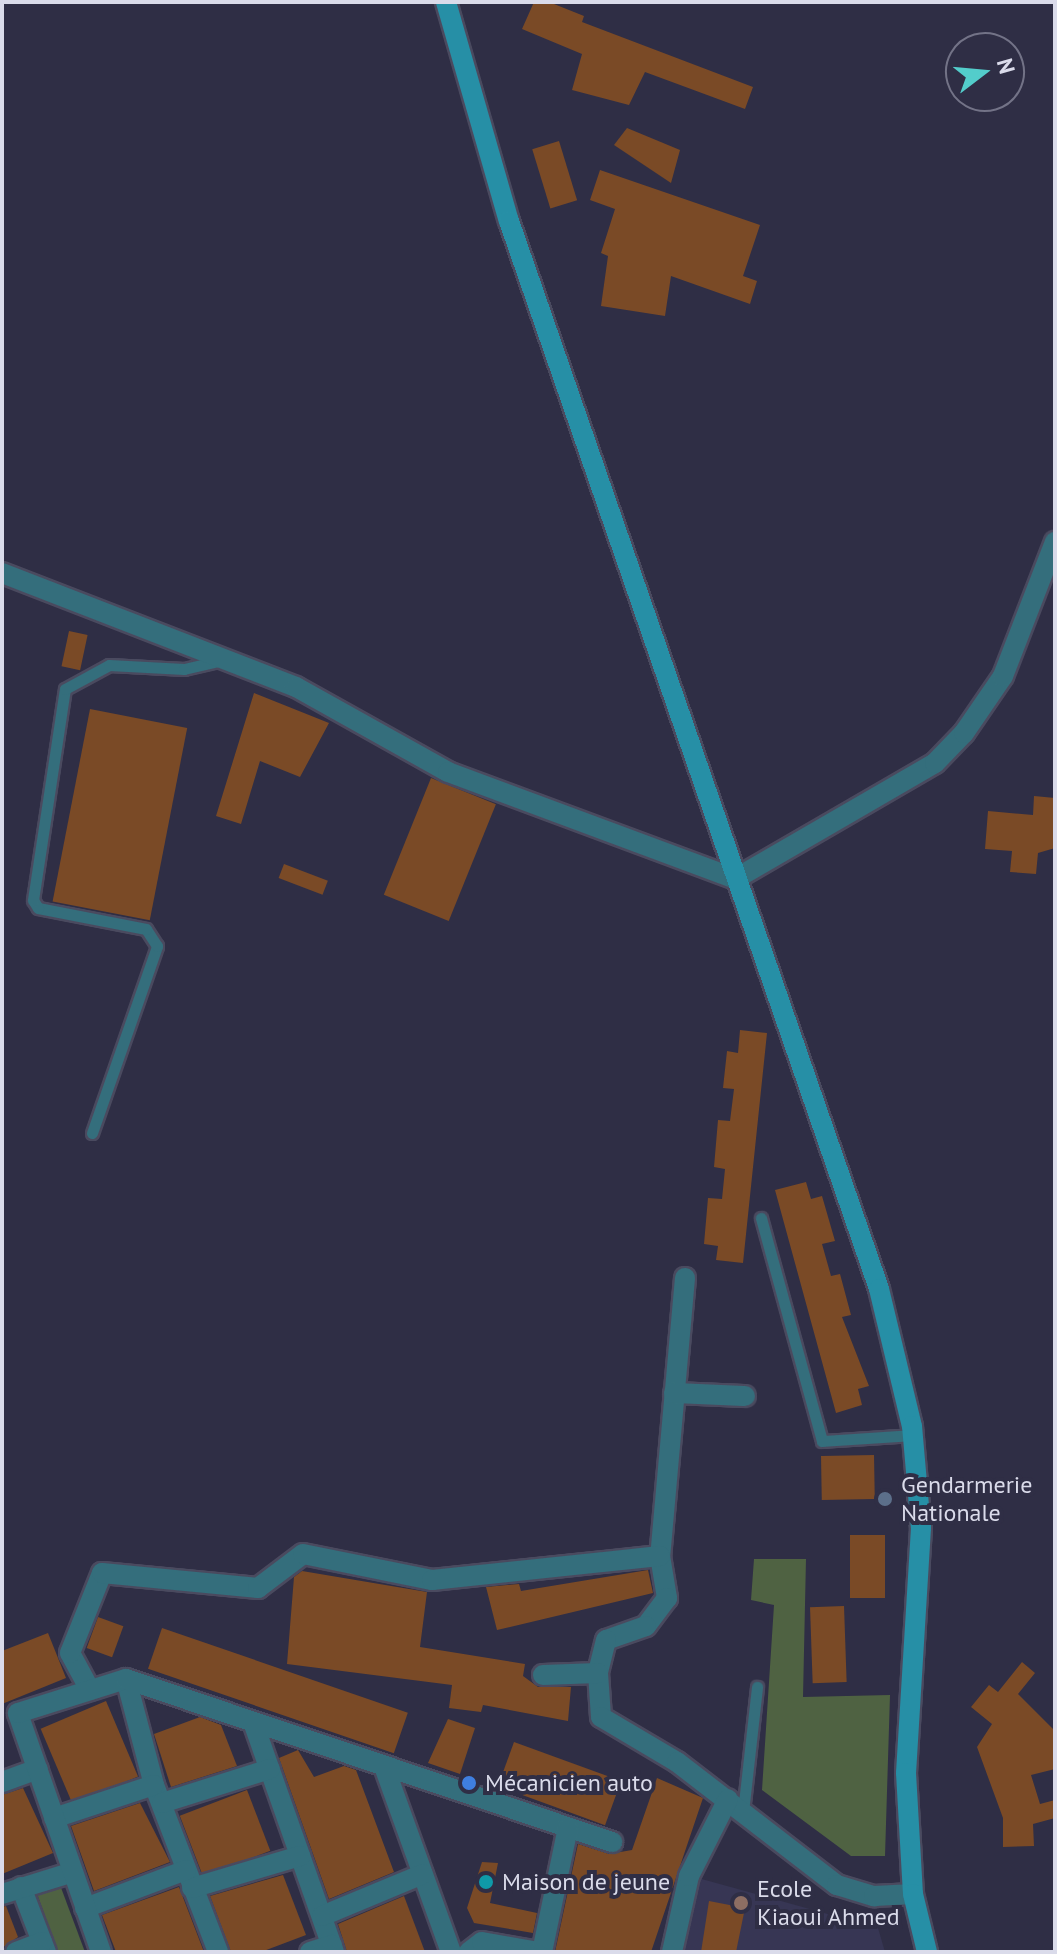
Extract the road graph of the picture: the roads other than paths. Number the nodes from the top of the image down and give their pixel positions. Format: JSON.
{"nodes":[{"id":1,"x":446,"y":2,"type":"edge"},
{"id":2,"x":1055,"y":542,"type":"edge"},
{"id":3,"x":2,"y":573,"type":"edge"},
{"id":4,"x":223,"y":660,"type":"junction"},
{"id":5,"x":735,"y":879,"type":"junction"},
{"id":6,"x":92,"y":1133,"type":"dead end"},
{"id":7,"x":761,"y":1218,"type":"dead end"},
{"id":8,"x":685,"y":1278,"type":"dead end"},
{"id":9,"x":674,"y":1393,"type":"junction"},
{"id":10,"x":745,"y":1396,"type":"dead end"},
{"id":11,"x":912,"y":1435,"type":"junction"},
{"id":12,"x":660,"y":1556,"type":"junction"},
{"id":13,"x":598,"y":1673,"type":"junction"},
{"id":14,"x":543,"y":1675,"type":"dead end"},
{"id":15,"x":126,"y":1679,"type":"junction"},
{"id":16,"x":757,"y":1687,"type":"dead end"},
{"id":17,"x":90,"y":1690,"type":"junction"},
{"id":18,"x":253,"y":1722,"type":"junction"},
{"id":19,"x":38,"y":1769,"type":"junction"},
{"id":20,"x":270,"y":1769,"type":"junction"},
{"id":21,"x":385,"y":1769,"type":"junction"},
{"id":22,"x":2,"y":1782,"type":"edge"},
{"id":23,"x":158,"y":1794,"type":"junction"},
{"id":24,"x":735,"y":1806,"type":"junction"},
{"id":25,"x":54,"y":1818,"type":"junction"},
{"id":26,"x":568,"y":1828,"type":"junction"},
{"id":27,"x":612,"y":1842,"type":"dead end"},
{"id":28,"x":300,"y":1856,"type":"junction"},
{"id":29,"x":73,"y":1872,"type":"junction"},
{"id":30,"x":423,"y":1874,"type":"junction"},
{"id":31,"x":189,"y":1879,"type":"junction"},
{"id":32,"x":12,"y":1890,"type":"edge"},
{"id":33,"x":913,"y":1894,"type":"junction"},
{"id":34,"x":85,"y":1908,"type":"junction"},
{"id":35,"x":322,"y":1916,"type":"junction"},
{"id":36,"x":44,"y":1947,"type":"edge"},
{"id":37,"x":333,"y":1948,"type":"edge"},
{"id":38,"x":16,"y":1952,"type":"edge"},
{"id":39,"x":101,"y":1952,"type":"edge"},
{"id":40,"x":218,"y":1952,"type":"edge"},
{"id":41,"x":310,"y":1952,"type":"edge"},
{"id":42,"x":451,"y":1952,"type":"edge"},
{"id":43,"x":469,"y":1952,"type":"edge"},
{"id":44,"x":540,"y":1952,"type":"edge"},
{"id":45,"x":672,"y":1952,"type":"edge"},
{"id":46,"x":927,"y":1952,"type":"edge"}],
"edges":[{"from":1,"to":5,"type":"main road"},
{"from":2,"to":5,"type":"street"},
{"from":3,"to":4,"type":"street"},
{"from":4,"to":5,"type":"street"},
{"from":4,"to":6,"type":"lane"},
{"from":5,"to":11,"type":"main road"},
{"from":7,"to":11,"type":"lane"},
{"from":8,"to":9,"type":"street"},
{"from":9,"to":10,"type":"street"},
{"from":9,"to":12,"type":"street"},
{"from":11,"to":33,"type":"main road"},
{"from":12,"to":13,"type":"street"},
{"from":12,"to":17,"type":"street"},
{"from":13,"to":14,"type":"street"},
{"from":13,"to":24,"type":"street"},
{"from":15,"to":17,"type":"street"},
{"from":15,"to":18,"type":"street"},
{"from":15,"to":23,"type":"street"},
{"from":16,"to":24,"type":"lane"},
{"from":17,"to":19,"type":"street"},
{"from":18,"to":20,"type":"street"},
{"from":18,"to":21,"type":"street"},
{"from":19,"to":22,"type":"street"},
{"from":19,"to":25,"type":"street"},
{"from":20,"to":23,"type":"street"},
{"from":20,"to":28,"type":"street"},
{"from":21,"to":26,"type":"street"},
{"from":21,"to":30,"type":"street"},
{"from":23,"to":25,"type":"street"},
{"from":23,"to":31,"type":"street"},
{"from":24,"to":33,"type":"street"},
{"from":24,"to":45,"type":"street"},
{"from":25,"to":29,"type":"street"},
{"from":26,"to":27,"type":"street"},
{"from":26,"to":44,"type":"street"},
{"from":28,"to":31,"type":"street"},
{"from":28,"to":35,"type":"street"},
{"from":29,"to":32,"type":"street"},
{"from":29,"to":34,"type":"street"},
{"from":30,"to":35,"type":"street"},
{"from":30,"to":42,"type":"street"},
{"from":31,"to":34,"type":"street"},
{"from":31,"to":40,"type":"street"},
{"from":32,"to":36,"type":"street"},
{"from":33,"to":46,"type":"main road"},
{"from":34,"to":39,"type":"street"},
{"from":35,"to":37,"type":"street"},
{"from":36,"to":38,"type":"street"},
{"from":37,"to":41,"type":"street"},
{"from":43,"to":44,"type":"street"}]}
